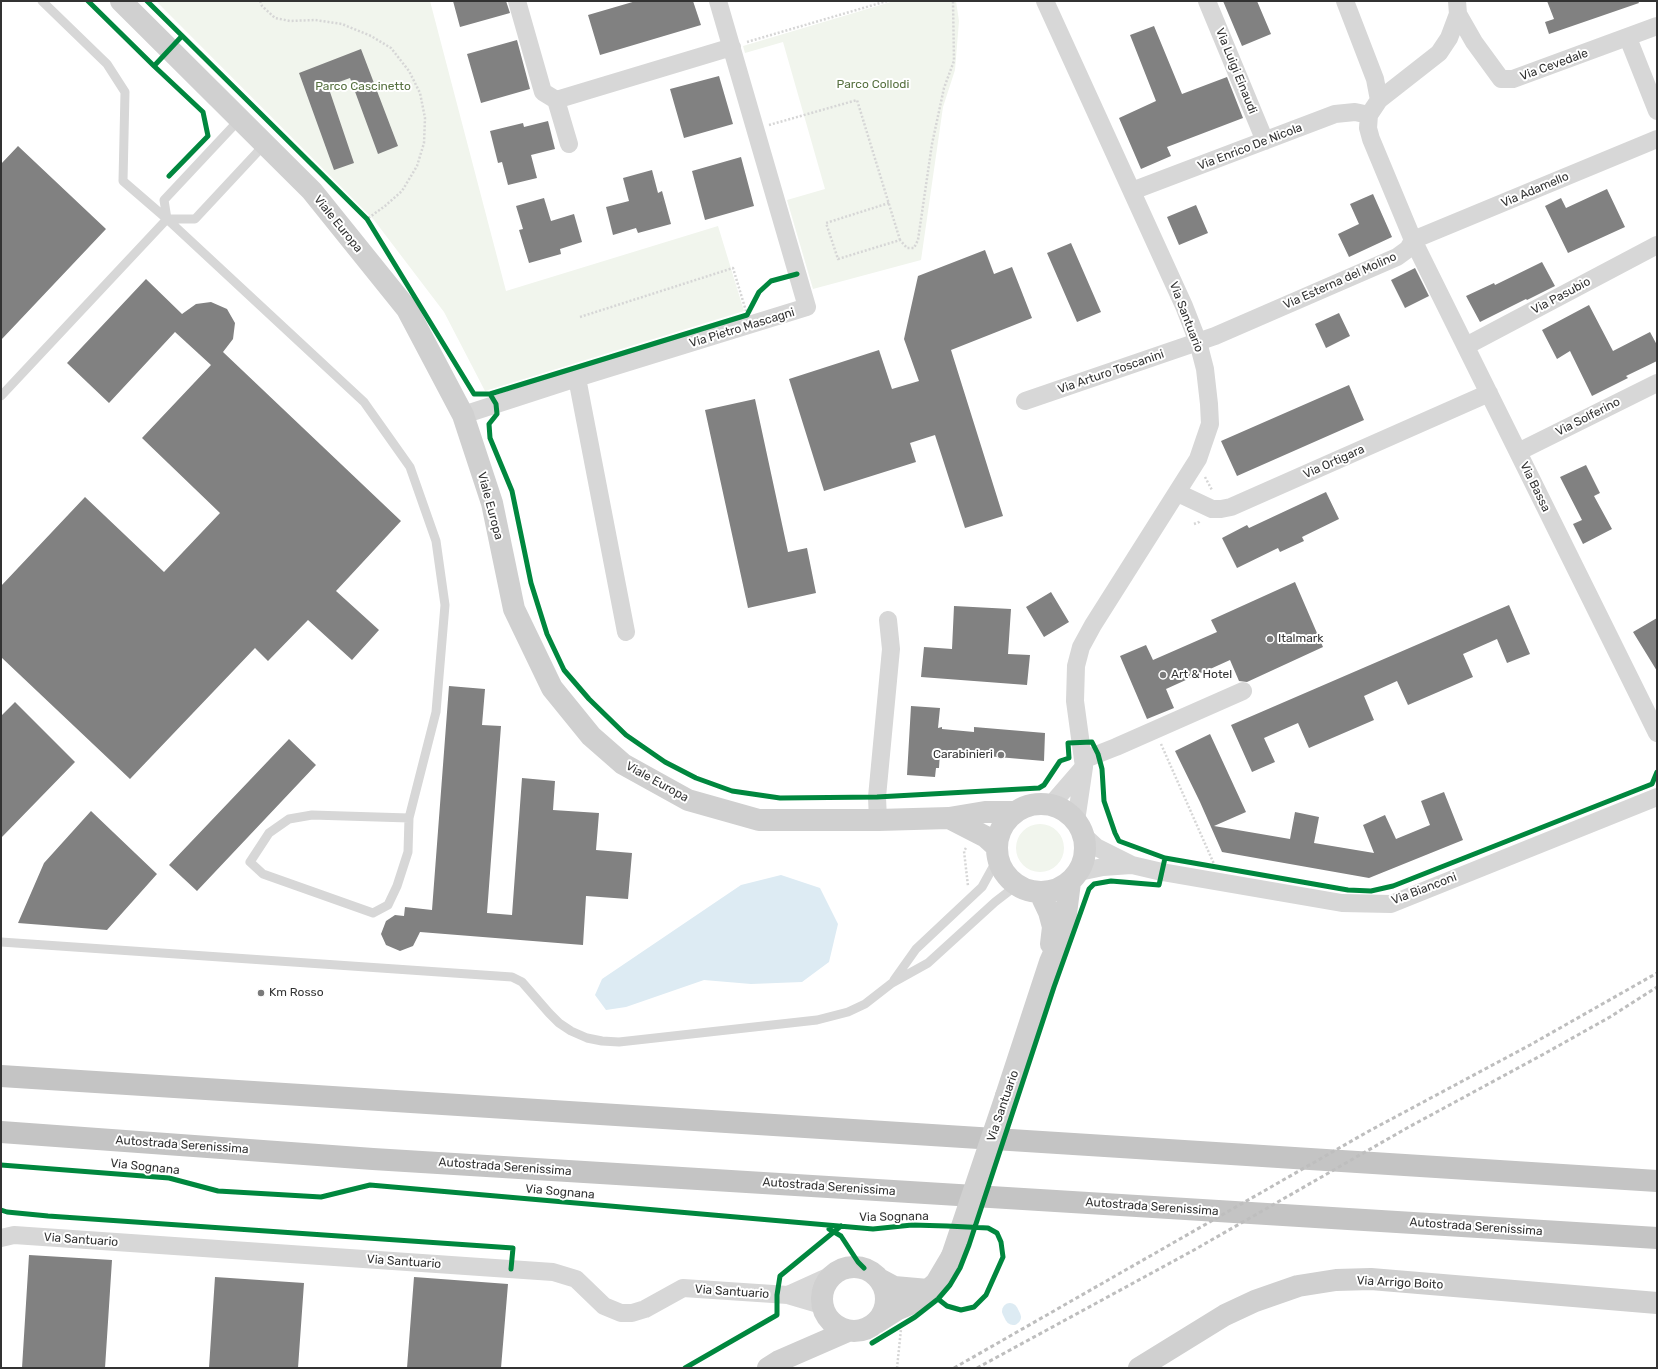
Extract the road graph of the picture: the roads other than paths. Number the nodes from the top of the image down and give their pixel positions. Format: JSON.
{"nodes":[{"id":1,"x":42,"y":1,"type":"edge"},
{"id":2,"x":121,"y":1,"type":"edge"},
{"id":3,"x":517,"y":1,"type":"edge"},
{"id":4,"x":718,"y":1,"type":"edge"},
{"id":5,"x":1045,"y":1,"type":"edge"},
{"id":6,"x":1207,"y":1,"type":"edge"},
{"id":7,"x":1345,"y":1,"type":"edge"},
{"id":8,"x":1458,"y":8,"type":"edge"},
{"id":9,"x":1657,"y":26,"type":"edge"},
{"id":10,"x":1628,"y":38,"type":"junction"},
{"id":11,"x":732,"y":46,"type":"junction"},
{"id":12,"x":556,"y":100,"type":"junction"},
{"id":13,"x":1378,"y":100,"type":"junction"},
{"id":14,"x":1657,"y":111,"type":"edge"},
{"id":15,"x":1370,"y":115,"type":"junction"},
{"id":16,"x":239,"y":120,"type":"junction"},
{"id":17,"x":1657,"y":139,"type":"edge"},
{"id":18,"x":1265,"y":141,"type":"junction"},
{"id":19,"x":569,"y":144,"type":"dead end"},
{"id":20,"x":264,"y":145,"type":"junction"},
{"id":21,"x":1132,"y":191,"type":"junction"},
{"id":22,"x":167,"y":219,"type":"junction"},
{"id":23,"x":1414,"y":240,"type":"junction"},
{"id":24,"x":1657,"y":245,"type":"edge"},
{"id":25,"x":1198,"y":342,"type":"junction"},
{"id":26,"x":1466,"y":346,"type":"junction"},
{"id":27,"x":577,"y":378,"type":"junction"},
{"id":28,"x":1657,"y":383,"type":"edge"},
{"id":29,"x":1489,"y":393,"type":"junction"},
{"id":30,"x":1,"y":396,"type":"edge"},
{"id":31,"x":1025,"y":401,"type":"dead end"},
{"id":32,"x":463,"y":415,"type":"junction"},
{"id":33,"x":1522,"y":459,"type":"junction"},
{"id":34,"x":1178,"y":493,"type":"junction"},
{"id":35,"x":888,"y":620,"type":"dead end"},
{"id":36,"x":626,"y":632,"type":"dead end"},
{"id":37,"x":1244,"y":691,"type":"dead end"},
{"id":38,"x":1653,"y":714,"type":"edge"},
{"id":39,"x":1657,"y":733,"type":"edge"},
{"id":40,"x":1083,"y":763,"type":"junction"},
{"id":41,"x":1657,"y":797,"type":"edge"},
{"id":42,"x":1051,"y":805,"type":"junction"},
{"id":43,"x":1016,"y":812,"type":"junction"},
{"id":44,"x":409,"y":818,"type":"junction"},
{"id":45,"x":949,"y":818,"type":"junction"},
{"id":46,"x":878,"y":820,"type":"junction"},
{"id":47,"x":1080,"y":829,"type":"junction"},
{"id":48,"x":998,"y":852,"type":"junction"},
{"id":49,"x":1132,"y":865,"type":"junction"},
{"id":50,"x":1074,"y":877,"type":"junction"},
{"id":51,"x":1017,"y":885,"type":"junction"},
{"id":52,"x":1040,"y":893,"type":"junction"},
{"id":53,"x":1,"y":942,"type":"edge"},
{"id":54,"x":1050,"y":962,"type":"junction"},
{"id":55,"x":892,"y":983,"type":"junction"},
{"id":56,"x":1,"y":1076,"type":"edge"},
{"id":57,"x":1,"y":1132,"type":"edge"},
{"id":58,"x":1657,"y":1181,"type":"edge"},
{"id":59,"x":1,"y":1238,"type":"edge"},
{"id":60,"x":1657,"y":1238,"type":"edge"},
{"id":61,"x":830,"y":1276,"type":"junction"},
{"id":62,"x":880,"y":1279,"type":"junction"},
{"id":63,"x":928,"y":1290,"type":"junction"},
{"id":64,"x":788,"y":1295,"type":"junction"},
{"id":65,"x":1657,"y":1303,"type":"edge"},
{"id":66,"x":824,"y":1310,"type":"junction"},
{"id":67,"x":885,"y":1327,"type":"junction"},
{"id":68,"x":848,"y":1331,"type":"junction"},
{"id":69,"x":799,"y":1352,"type":"junction"},
{"id":70,"x":768,"y":1368,"type":"edge"},
{"id":71,"x":1139,"y":1368,"type":"edge"}],
"edges":[{"from":1,"to":22,"type":"lane"},
{"from":2,"to":16,"type":"street","name":"Viale Europa"},
{"from":3,"to":12,"type":"street"},
{"from":4,"to":11,"type":"street","name":"Via Pietro Mascagni"},
{"from":5,"to":21,"type":"street","name":"Via Santuario"},
{"from":6,"to":18,"type":"street","name":"Via Luigi Einaudi"},
{"from":7,"to":13,"type":"street"},
{"from":8,"to":10,"type":"street","name":"Via Cevedale"},
{"from":8,"to":13,"type":"street"},
{"from":9,"to":10,"type":"street","name":"Via Cevedale"},
{"from":10,"to":14,"type":"street"},
{"from":11,"to":12,"type":"street"},
{"from":11,"to":27,"type":"street","name":"Via Pietro Mascagni"},
{"from":12,"to":19,"type":"street"},
{"from":13,"to":15,"type":"street"},
{"from":15,"to":18,"type":"street","name":"Via Enrico De Nicola"},
{"from":15,"to":23,"type":"street"},
{"from":16,"to":20,"type":"street","name":"Viale Europa"},
{"from":16,"to":22,"type":"lane"},
{"from":17,"to":23,"type":"street","name":"Via Adamello"},
{"from":18,"to":21,"type":"street","name":"Via Enrico De Nicola"},
{"from":20,"to":22,"type":"lane"},
{"from":20,"to":32,"type":"street","name":"Viale Europa"},
{"from":21,"to":25,"type":"street","name":"Via Santuario"},
{"from":22,"to":30,"type":"lane"},
{"from":22,"to":44,"type":"lane"},
{"from":23,"to":25,"type":"street","name":"Via Esterna del Molino"},
{"from":23,"to":26,"type":"street","name":"Via Bassa"},
{"from":24,"to":26,"type":"street","name":"Via Pasubio"},
{"from":25,"to":31,"type":"street","name":"Via Arturo Toscanini"},
{"from":25,"to":34,"type":"street","name":"Via Santuario"},
{"from":26,"to":29,"type":"street","name":"Via Bassa"},
{"from":27,"to":32,"type":"street","name":"Via Pietro Mascagni"},
{"from":27,"to":36,"type":"street"},
{"from":28,"to":33,"type":"street","name":"Via Solferino"},
{"from":29,"to":33,"type":"street","name":"Via Bassa"},
{"from":29,"to":34,"type":"street","name":"Via Ortigara"},
{"from":32,"to":46,"type":"street","name":"Viale Europa"},
{"from":33,"to":38,"type":"street","name":"Via Bassa"},
{"from":34,"to":40,"type":"street","name":"Via Santuario"},
{"from":35,"to":46,"type":"street"},
{"from":37,"to":40,"type":"street"},
{"from":38,"to":39,"type":"street","name":"Via Bassa"},
{"from":40,"to":42,"type":"street"},
{"from":40,"to":47,"type":"street","name":"Via Santuario"},
{"from":41,"to":49,"type":"street","name":"Via Bianconi"},
{"from":42,"to":43,"type":"street"},
{"from":42,"to":47,"type":"street"},
{"from":43,"to":45,"type":"street","name":"Viale Europa"},
{"from":43,"to":48,"type":"street"},
{"from":44,"to":44,"type":"lane"},
{"from":45,"to":46,"type":"street","name":"Viale Europa"},
{"from":45,"to":48,"type":"street","name":"Viale Europa"},
{"from":47,"to":49,"type":"street","name":"Via Bianconi"},
{"from":47,"to":50,"type":"street","name":"Via Santuario"},
{"from":48,"to":51,"type":"street"},
{"from":48,"to":55,"type":"lane"},
{"from":49,"to":50,"type":"street","name":"Via Bianconi"},
{"from":50,"to":52,"type":"street"},
{"from":50,"to":54,"type":"street","name":"Via Santuario"},
{"from":51,"to":52,"type":"street"},
{"from":51,"to":55,"type":"lane"},
{"from":52,"to":54,"type":"street","name":"Via Santuario"},
{"from":53,"to":55,"type":"lane"},
{"from":54,"to":63,"type":"street","name":"Via Santuario","bridge":true},
{"from":56,"to":58,"type":"highway"},
{"from":57,"to":60,"type":"highway","name":"Autostrada Serenissima"},
{"from":59,"to":64,"type":"street","name":"Via Santuario"},
{"from":61,"to":62,"type":"street","name":"Via Santuario"},
{"from":61,"to":64,"type":"street","name":"Via Santuario"},
{"from":61,"to":66,"type":"street"},
{"from":62,"to":63,"type":"street","name":"Via Santuario"},
{"from":62,"to":67,"type":"street"},
{"from":63,"to":67,"type":"street","name":"Via Santuario"},
{"from":64,"to":66,"type":"street","name":"Via Santuario"},
{"from":65,"to":71,"type":"street","name":"Via Arrigo Boito"},
{"from":66,"to":68,"type":"street","name":"Via Santuario"},
{"from":66,"to":69,"type":"street"},
{"from":67,"to":68,"type":"street","name":"Via Santuario"},
{"from":68,"to":69,"type":"street","name":"Via Santuario"},
{"from":69,"to":70,"type":"street","name":"Via Santuario"}]}
